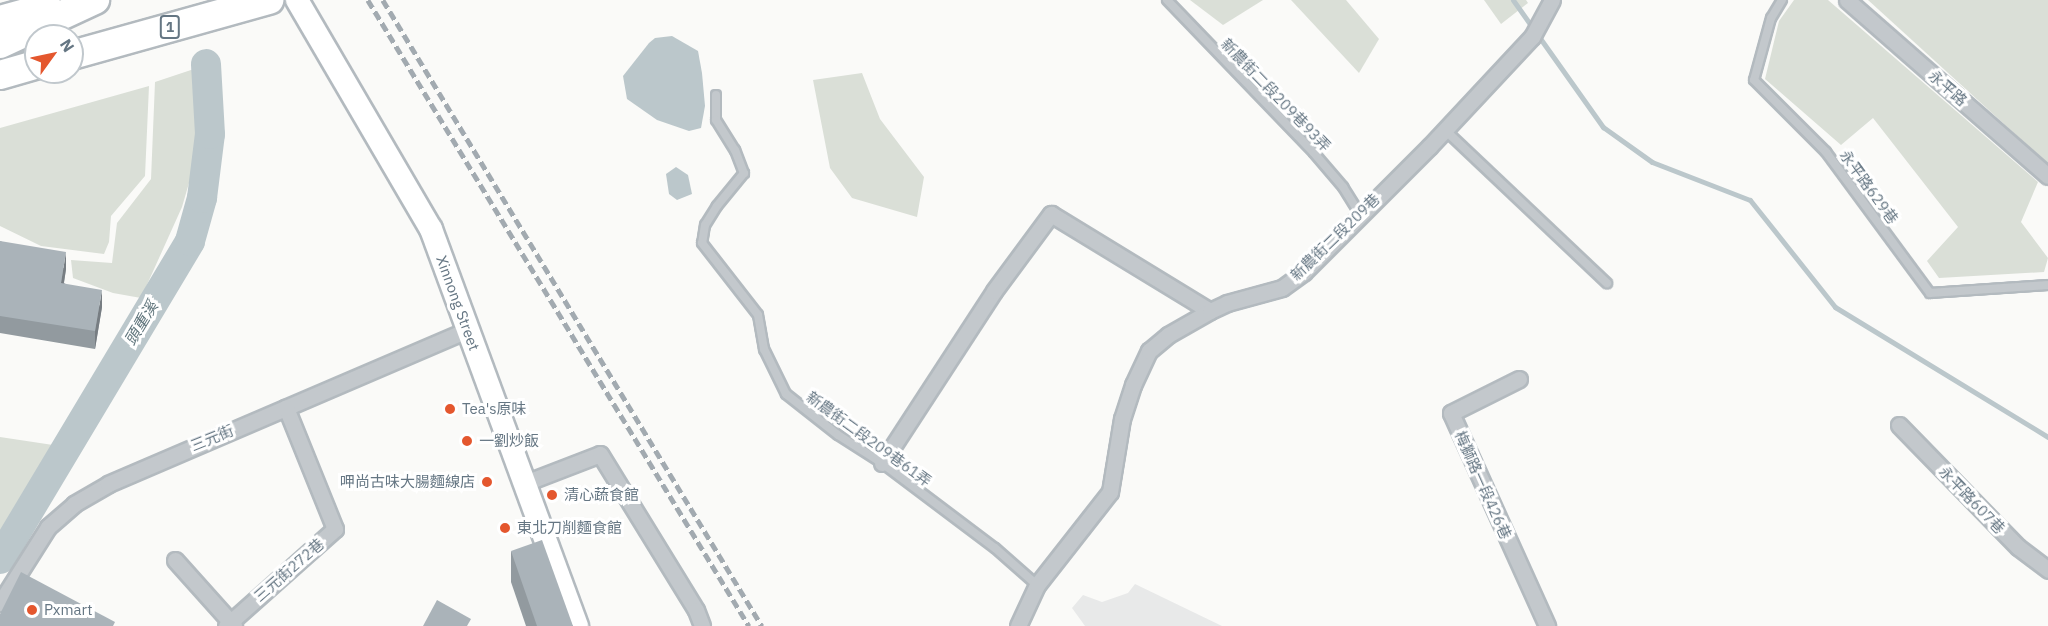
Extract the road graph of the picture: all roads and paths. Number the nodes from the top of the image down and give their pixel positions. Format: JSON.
{"nodes":[{"id":1,"x":75,"y":0,"type":"edge"},
{"id":2,"x":95,"y":0,"type":"edge"},
{"id":3,"x":269,"y":0,"type":"edge"},
{"id":4,"x":297,"y":0,"type":"edge"},
{"id":5,"x":1167,"y":0,"type":"edge"},
{"id":6,"x":1552,"y":0,"type":"edge"},
{"id":7,"x":1782,"y":0,"type":"edge"},
{"id":8,"x":1847,"y":0,"type":"edge"},
{"id":9,"x":0,"y":20,"type":"edge"},
{"id":10,"x":0,"y":44,"type":"edge"},
{"id":11,"x":84,"y":52,"type":"edge"},
{"id":12,"x":24,"y":68,"type":"edge"},
{"id":13,"x":0,"y":75,"type":"edge"},
{"id":14,"x":716,"y":95,"type":"dead end"},
{"id":15,"x":1445,"y":130,"type":"junction"},
{"id":16,"x":2048,"y":177,"type":"edge"},
{"id":17,"x":1360,"y":214,"type":"junction"},
{"id":18,"x":1607,"y":283,"type":"dead end"},
{"id":19,"x":2048,"y":285,"type":"edge"},
{"id":20,"x":1210,"y":311,"type":"junction"},
{"id":21,"x":467,"y":330,"type":"junction"},
{"id":22,"x":1519,"y":379,"type":"dead end"},
{"id":23,"x":286,"y":408,"type":"junction"},
{"id":24,"x":1899,"y":425,"type":"dead end"},
{"id":25,"x":882,"y":463,"type":"junction"},
{"id":26,"x":525,"y":483,"type":"junction"},
{"id":27,"x":175,"y":560,"type":"dead end"},
{"id":28,"x":2048,"y":570,"type":"edge"},
{"id":29,"x":1037,"y":585,"type":"junction"},
{"id":30,"x":0,"y":603,"type":"edge"},
{"id":31,"x":230,"y":624,"type":"edge"},
{"id":32,"x":578,"y":626,"type":"edge"},
{"id":33,"x":702,"y":626,"type":"edge"},
{"id":34,"x":1018,"y":626,"type":"edge"},
{"id":35,"x":1547,"y":626,"type":"edge"}],
"edges":[{"from":1,"to":9,"type":"highway"},
{"from":2,"to":10,"type":"highway"},
{"from":3,"to":11,"type":"highway","number":"1"},
{"from":4,"to":21,"type":"street","name":"Xinnong Street"},
{"from":5,"to":17,"type":"lane","name":"新農街二段209巷93弄"},
{"from":6,"to":15,"type":"street","name":"新農街二段209巷"},
{"from":7,"to":19,"type":"lane","name":"永平路629巷"},
{"from":8,"to":16,"type":"street","name":"永平路"},
{"from":12,"to":13,"type":"highway"},
{"from":14,"to":25,"type":"lane","name":"新農街二段209巷61弄"},
{"from":15,"to":17,"type":"street","name":"新農街二段209巷"},
{"from":15,"to":18,"type":"lane"},
{"from":17,"to":20,"type":"street","name":"新農街二段209巷"},
{"from":20,"to":25,"type":"street"},
{"from":20,"to":29,"type":"street","name":"新農街二段209巷"},
{"from":21,"to":23,"type":"street","name":"三元街"},
{"from":21,"to":26,"type":"street","name":"Xinnong Street"},
{"from":22,"to":35,"type":"street","name":"梅獅路一段426巷"},
{"from":23,"to":30,"type":"street","name":"三元街"},
{"from":23,"to":31,"type":"street","name":"三元街272巷"},
{"from":24,"to":28,"type":"street","name":"永平路607巷"},
{"from":25,"to":29,"type":"lane","name":"新農街二段209巷61弄"},
{"from":26,"to":32,"type":"street","name":"Xinnong Street"},
{"from":26,"to":33,"type":"street"},
{"from":27,"to":31,"type":"street"},
{"from":29,"to":34,"type":"street","name":"新農街二段209巷"}]}
